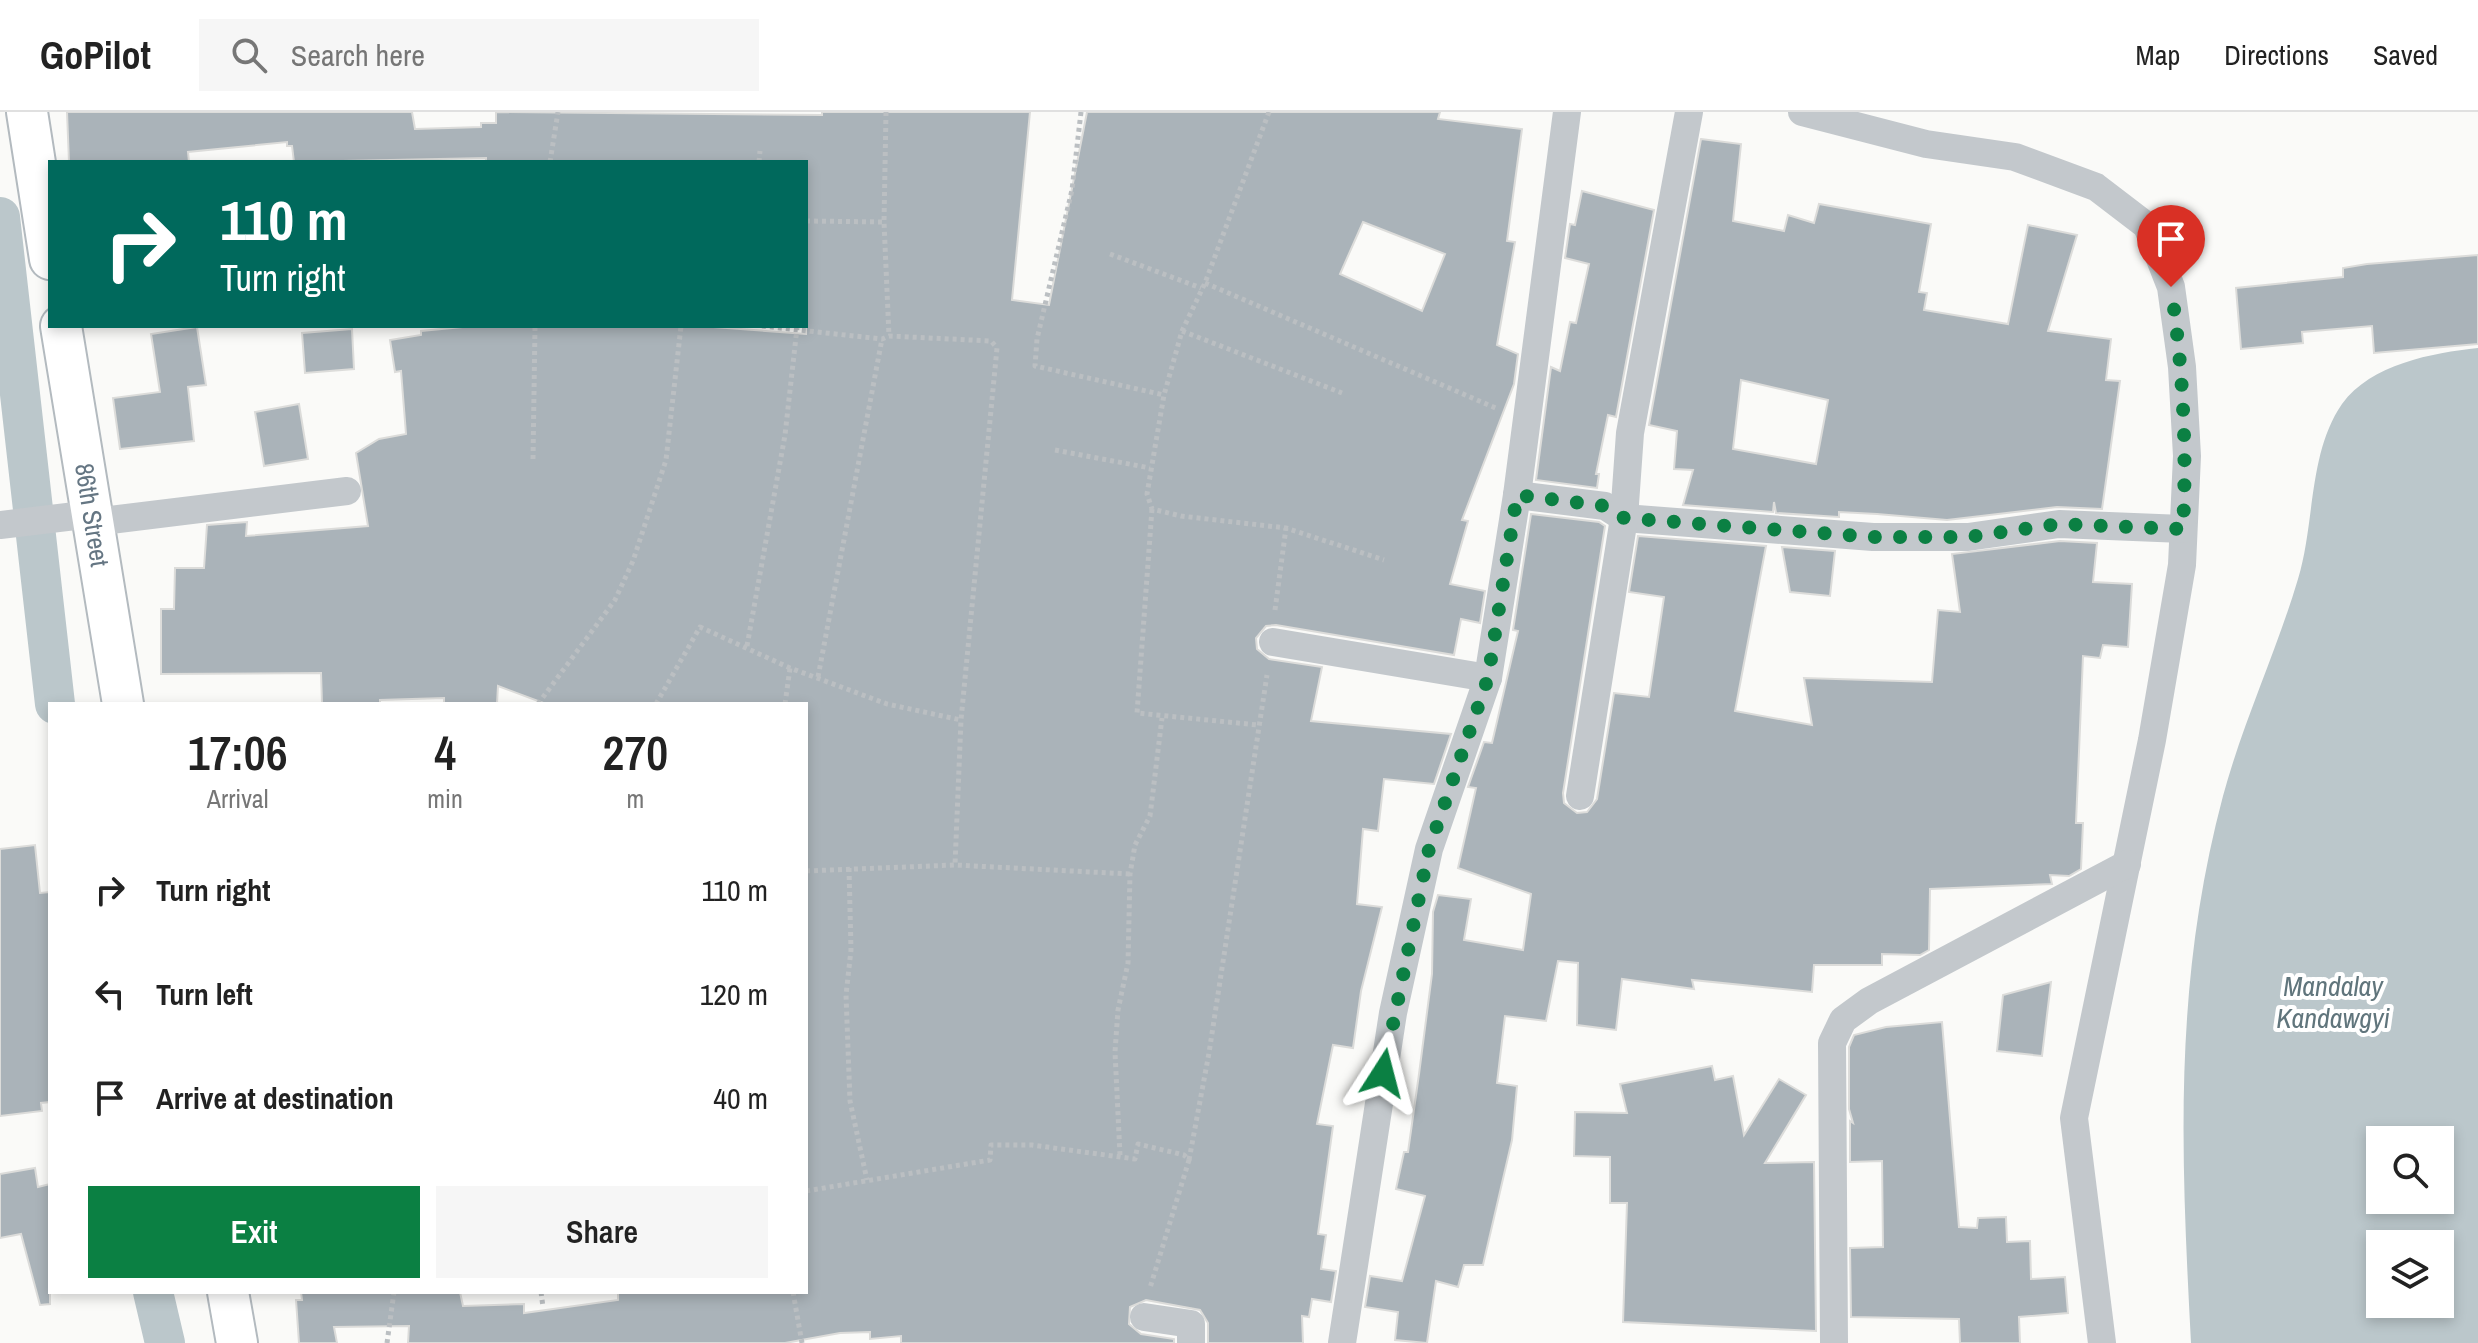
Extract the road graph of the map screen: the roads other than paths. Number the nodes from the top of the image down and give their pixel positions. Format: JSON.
{"nodes":[{"id":1,"x":27,"y":112,"type":"edge"},
{"id":2,"x":1567,"y":112,"type":"edge"},
{"id":3,"x":1689,"y":112,"type":"edge"},
{"id":4,"x":1802,"y":112,"type":"edge"},
{"id":5,"x":1872,"y":122,"type":"edge"},
{"id":6,"x":48,"y":246,"type":"edge"},
{"id":7,"x":61,"y":328,"type":"edge"},
{"id":8,"x":347,"y":491,"type":"dead end"},
{"id":9,"x":1517,"y":495,"type":"junction"},
{"id":10,"x":82,"y":518,"type":"junction"},
{"id":11,"x":1624,"y":518,"type":"junction"},
{"id":12,"x":4,"y":525,"type":"edge"},
{"id":13,"x":2183,"y":529,"type":"junction"},
{"id":14,"x":1273,"y":642,"type":"road end"},
{"id":15,"x":1488,"y":678,"type":"junction"},
{"id":16,"x":123,"y":702,"type":"edge"},
{"id":17,"x":1580,"y":796,"type":"dead end"},
{"id":18,"x":2127,"y":864,"type":"junction"},
{"id":19,"x":228,"y":1294,"type":"edge"},
{"id":20,"x":1144,"y":1317,"type":"road end"},
{"id":21,"x":237,"y":1343,"type":"edge"},
{"id":22,"x":1191,"y":1343,"type":"edge"},
{"id":23,"x":1342,"y":1343,"type":"edge"},
{"id":24,"x":1834,"y":1343,"type":"edge"},
{"id":25,"x":2102,"y":1343,"type":"edge"}],
"edges":[{"from":1,"to":6,"type":"main road"},
{"from":2,"to":9,"type":"street"},
{"from":3,"to":11,"type":"street"},
{"from":4,"to":5,"type":"street"},
{"from":5,"to":13,"type":"street"},
{"from":7,"to":10,"type":"main road","name":"86th Street"},
{"from":8,"to":10,"type":"street"},
{"from":9,"to":11,"type":"street"},
{"from":9,"to":15,"type":"street"},
{"from":10,"to":12,"type":"street"},
{"from":10,"to":16,"type":"main road","name":"86th Street"},
{"from":11,"to":13,"type":"street"},
{"from":11,"to":17,"type":"street"},
{"from":13,"to":18,"type":"street"},
{"from":14,"to":15,"type":"street"},
{"from":15,"to":23,"type":"street"},
{"from":18,"to":24,"type":"street"},
{"from":18,"to":25,"type":"street"},
{"from":19,"to":21,"type":"main road"},
{"from":20,"to":22,"type":"street"}]}
